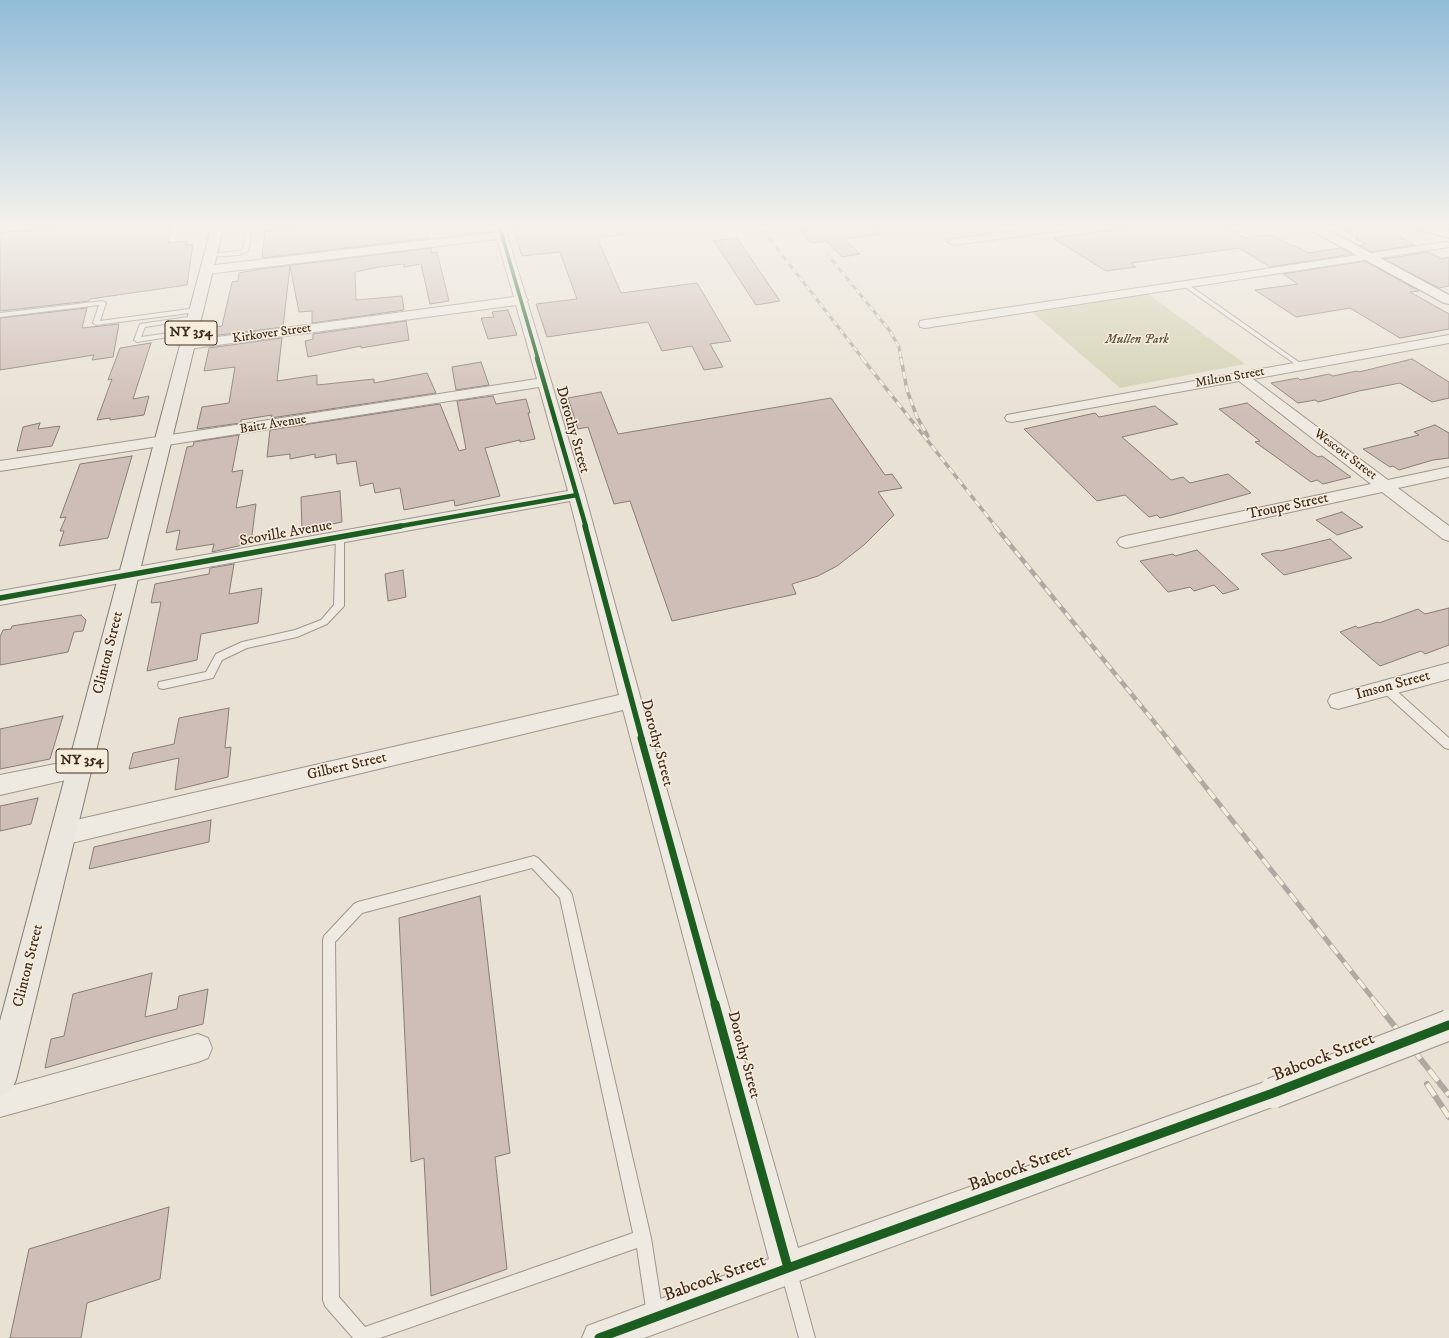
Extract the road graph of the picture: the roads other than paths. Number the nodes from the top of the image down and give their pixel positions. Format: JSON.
{"nodes":[{"id":1,"x":203,"y":287,"type":"edge"},
{"id":2,"x":518,"y":287,"type":"edge"},
{"id":3,"x":1162,"y":287,"type":"edge"},
{"id":4,"x":1189,"y":287,"type":"edge"},
{"id":5,"x":1426,"y":287,"type":"edge"},
{"id":6,"x":522,"y":300,"type":"junction"},
{"id":7,"x":1449,"y":300,"type":"edge"},
{"id":8,"x":196,"y":314,"type":"junction"},
{"id":9,"x":0,"y":315,"type":"edge"},
{"id":10,"x":925,"y":324,"type":"dead end"},
{"id":11,"x":190,"y":339,"type":"junction"},
{"id":12,"x":1449,"y":339,"type":"edge"},
{"id":13,"x":1300,"y":365,"type":"junction"},
{"id":14,"x":1241,"y":376,"type":"junction"},
{"id":15,"x":545,"y":382,"type":"junction"},
{"id":16,"x":1012,"y":418,"type":"dead end"},
{"id":17,"x":164,"y":441,"type":"junction"},
{"id":18,"x":0,"y":466,"type":"edge"},
{"id":19,"x":1449,"y":472,"type":"edge"},
{"id":20,"x":1386,"y":486,"type":"junction"},
{"id":21,"x":577,"y":495,"type":"junction"},
{"id":22,"x":1449,"y":535,"type":"edge"},
{"id":23,"x":340,"y":538,"type":"junction"},
{"id":24,"x":1126,"y":542,"type":"dead end"},
{"id":25,"x":129,"y":575,"type":"junction"},
{"id":26,"x":0,"y":598,"type":"edge"},
{"id":27,"x":1449,"y":671,"type":"edge"},
{"id":28,"x":164,"y":685,"type":"dead end"},
{"id":29,"x":1386,"y":688,"type":"junction"},
{"id":30,"x":631,"y":700,"type":"junction"},
{"id":31,"x":1338,"y":702,"type":"dead end"},
{"id":32,"x":1449,"y":745,"type":"edge"},
{"id":33,"x":80,"y":768,"type":"junction"},
{"id":34,"x":0,"y":785,"type":"edge"},
{"id":35,"x":63,"y":834,"type":"junction"},
{"id":36,"x":1449,"y":1025,"type":"edge"},
{"id":37,"x":198,"y":1048,"type":"dead end"},
{"id":38,"x":2,"y":1069,"type":"edge"},
{"id":39,"x":0,"y":1103,"type":"edge"},
{"id":40,"x":643,"y":1238,"type":"junction"},
{"id":41,"x":788,"y":1268,"type":"junction"},
{"id":42,"x":656,"y":1317,"type":"junction"},
{"id":43,"x":599,"y":1338,"type":"edge"},
{"id":44,"x":807,"y":1338,"type":"edge"}],
"edges":[{"from":1,"to":8,"type":"main road","name":"Clinton Street","number":"NY 354"},
{"from":2,"to":6,"type":"street","name":"Dorothy Street"},
{"from":3,"to":10,"type":"street"},
{"from":4,"to":13,"type":"lane"},
{"from":5,"to":7,"type":"main road"},
{"from":6,"to":11,"type":"street","name":"Kirkover Street"},
{"from":6,"to":15,"type":"street","name":"Dorothy Street"},
{"from":8,"to":9,"type":"lane"},
{"from":8,"to":11,"type":"main road","name":"Clinton Street","number":"NY 354"},
{"from":8,"to":11,"type":"lane"},
{"from":11,"to":17,"type":"main road","name":"Clinton Street","number":"NY 354"},
{"from":12,"to":13,"type":"street","name":"Milton Street"},
{"from":13,"to":14,"type":"street","name":"Milton Street"},
{"from":14,"to":16,"type":"street","name":"Milton Street"},
{"from":14,"to":20,"type":"street","name":"Wescott Street"},
{"from":15,"to":17,"type":"street","name":"Baitz Avenue"},
{"from":15,"to":21,"type":"street","name":"Dorothy Street"},
{"from":17,"to":18,"type":"street","name":"Baitz Avenue"},
{"from":17,"to":25,"type":"main road","name":"Clinton Street","number":"NY 354"},
{"from":19,"to":20,"type":"street","name":"Troupe Street"},
{"from":20,"to":22,"type":"street","name":"Wescott Street"},
{"from":20,"to":24,"type":"street","name":"Troupe Street"},
{"from":21,"to":23,"type":"street","name":"Scoville Avenue"},
{"from":21,"to":30,"type":"street","name":"Dorothy Street"},
{"from":23,"to":25,"type":"street","name":"Scoville Avenue"},
{"from":23,"to":28,"type":"lane"},
{"from":25,"to":26,"type":"street","name":"Scoville Avenue"},
{"from":25,"to":33,"type":"main road","name":"Clinton Street","number":"NY 354"},
{"from":27,"to":29,"type":"street","name":"Imson Street"},
{"from":29,"to":31,"type":"street","name":"Imson Street"},
{"from":29,"to":32,"type":"lane"},
{"from":30,"to":35,"type":"street","name":"Gilbert Street"},
{"from":30,"to":41,"type":"street","name":"Dorothy Street"},
{"from":33,"to":34,"type":"street"},
{"from":33,"to":35,"type":"main road","name":"Clinton Street","number":"NY 354"},
{"from":35,"to":38,"type":"main road","name":"Clinton Street","number":"NY 354"},
{"from":36,"to":41,"type":"street","name":"Babcock Street","bridge":true},
{"from":37,"to":39,"type":"street"},
{"from":40,"to":40,"type":"lane"},
{"from":40,"to":42,"type":"lane"},
{"from":41,"to":42,"type":"street","name":"Babcock Street"},
{"from":41,"to":44,"type":"lane"},
{"from":42,"to":43,"type":"street","name":"Babcock Street"}]}
